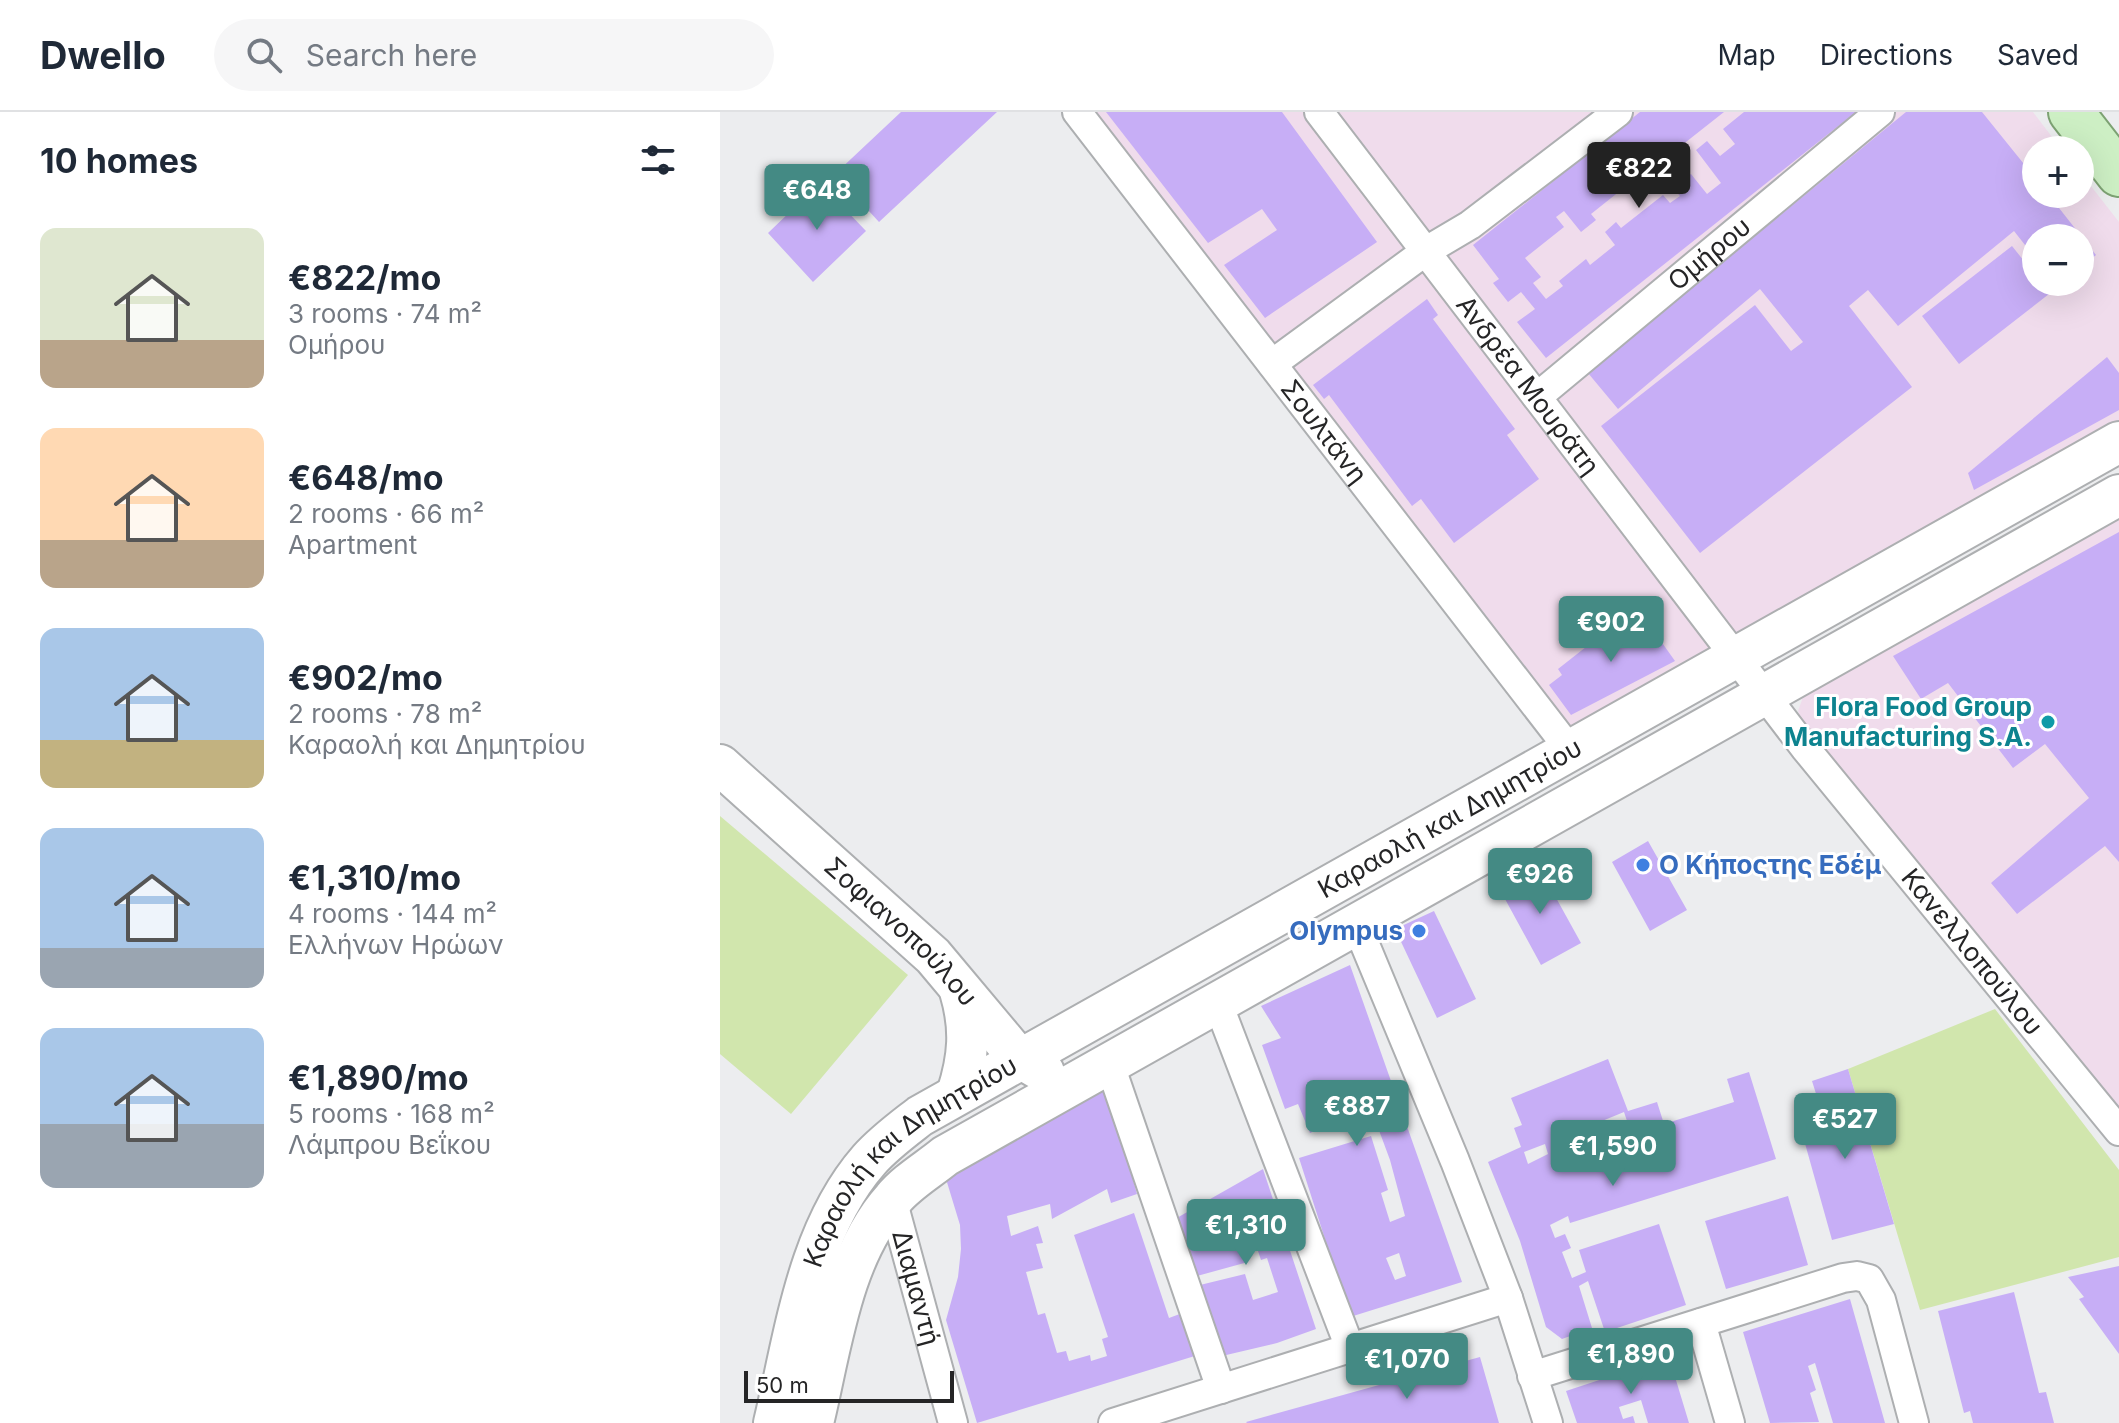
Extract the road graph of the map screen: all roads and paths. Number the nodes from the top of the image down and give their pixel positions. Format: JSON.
{"nodes":[{"id":1,"x":1077,"y":112,"type":"edge"},
{"id":2,"x":1319,"y":112,"type":"edge"},
{"id":3,"x":1618,"y":112,"type":"edge"},
{"id":4,"x":1880,"y":112,"type":"edge"},
{"id":5,"x":2071,"y":112,"type":"edge"},
{"id":6,"x":2119,"y":174,"type":"edge"},
{"id":7,"x":1426,"y":251,"type":"junction"},
{"id":8,"x":1272,"y":364,"type":"junction"},
{"id":9,"x":1537,"y":397,"type":"junction"},
{"id":10,"x":2119,"y":442,"type":"edge"},
{"id":11,"x":2119,"y":495,"type":"edge"},
{"id":12,"x":1735,"y":657,"type":"junction"},
{"id":13,"x":1764,"y":694,"type":"junction"},
{"id":14,"x":1570,"y":750,"type":"junction"},
{"id":15,"x":720,"y":765,"type":"edge"},
{"id":16,"x":1356,"y":923,"type":"junction"},
{"id":17,"x":959,"y":987,"type":"junction"},
{"id":18,"x":1217,"y":1001,"type":"junction"},
{"id":19,"x":1020,"y":1058,"type":"junction"},
{"id":20,"x":1097,"y":1068,"type":"junction"},
{"id":21,"x":957,"y":1094,"type":"junction"},
{"id":22,"x":2119,"y":1131,"type":"edge"},
{"id":23,"x":892,"y":1199,"type":"junction"},
{"id":24,"x":1508,"y":1298,"type":"junction"},
{"id":25,"x":1701,"y":1323,"type":"junction"},
{"id":26,"x":1350,"y":1348,"type":"junction"},
{"id":27,"x":1532,"y":1376,"type":"junction"},
{"id":28,"x":1221,"y":1389,"type":"junction"},
{"id":29,"x":774,"y":1423,"type":"edge"},
{"id":30,"x":813,"y":1423,"type":"edge"},
{"id":31,"x":953,"y":1423,"type":"edge"},
{"id":32,"x":1113,"y":1423,"type":"edge"},
{"id":33,"x":1548,"y":1423,"type":"edge"},
{"id":34,"x":1730,"y":1423,"type":"edge"},
{"id":35,"x":1914,"y":1423,"type":"edge"}],
"edges":[{"from":1,"to":8,"type":"street","name":"Σουλτάνη"},
{"from":2,"to":7,"type":"street","name":"Ανδρέα Μουράτη"},
{"from":3,"to":7,"type":"street"},
{"from":4,"to":9,"type":"street","name":"Ομήρου"},
{"from":5,"to":6,"type":"main road"},
{"from":7,"to":8,"type":"street"},
{"from":7,"to":9,"type":"street","name":"Ανδρέα Μουράτη"},
{"from":8,"to":14,"type":"street","name":"Σουλτάνη"},
{"from":9,"to":12,"type":"street","name":"Ανδρέα Μουράτη"},
{"from":10,"to":12,"type":"main road","name":"Καραολή και Δημητρίου"},
{"from":11,"to":13,"type":"main road","name":"Καραολή και Δημητρίου"},
{"from":12,"to":13,"type":"street","name":"Κανελλοπούλου"},
{"from":12,"to":14,"type":"main road","name":"Καραολή και Δημητρίου"},
{"from":13,"to":16,"type":"main road","name":"Καραολή και Δημητρίου"},
{"from":13,"to":22,"type":"street","name":"Κανελλοπούλου"},
{"from":14,"to":19,"type":"main road","name":"Καραολή και Δημητρίου"},
{"from":15,"to":17,"type":"main road","name":"Σοφιανοπούλου"},
{"from":16,"to":18,"type":"main road","name":"Καραολή και Δημητρίου"},
{"from":16,"to":24,"type":"street"},
{"from":17,"to":19,"type":"main road","name":"Σοφιανοπούλου"},
{"from":17,"to":21,"type":"main road"},
{"from":18,"to":20,"type":"main road","name":"Καραολή και Δημητρίου"},
{"from":18,"to":26,"type":"street"},
{"from":19,"to":20,"type":"main road","name":"Σοφιανοπούλου"},
{"from":19,"to":21,"type":"main road","name":"Καραολή και Δημητρίου"},
{"from":20,"to":23,"type":"main road","name":"Καραολή και Δημητρίου"},
{"from":20,"to":28,"type":"street"},
{"from":21,"to":29,"type":"main road","name":"Καραολή και Δημητρίου"},
{"from":23,"to":30,"type":"main road","name":"Καραολή και Δημητρίου"},
{"from":23,"to":31,"type":"street","name":"Διαμαντή"},
{"from":24,"to":26,"type":"street"},
{"from":24,"to":27,"type":"street"},
{"from":25,"to":27,"type":"street"},
{"from":25,"to":34,"type":"street"},
{"from":25,"to":35,"type":"street"},
{"from":26,"to":28,"type":"street"},
{"from":27,"to":33,"type":"street"},
{"from":28,"to":32,"type":"street"}]}
